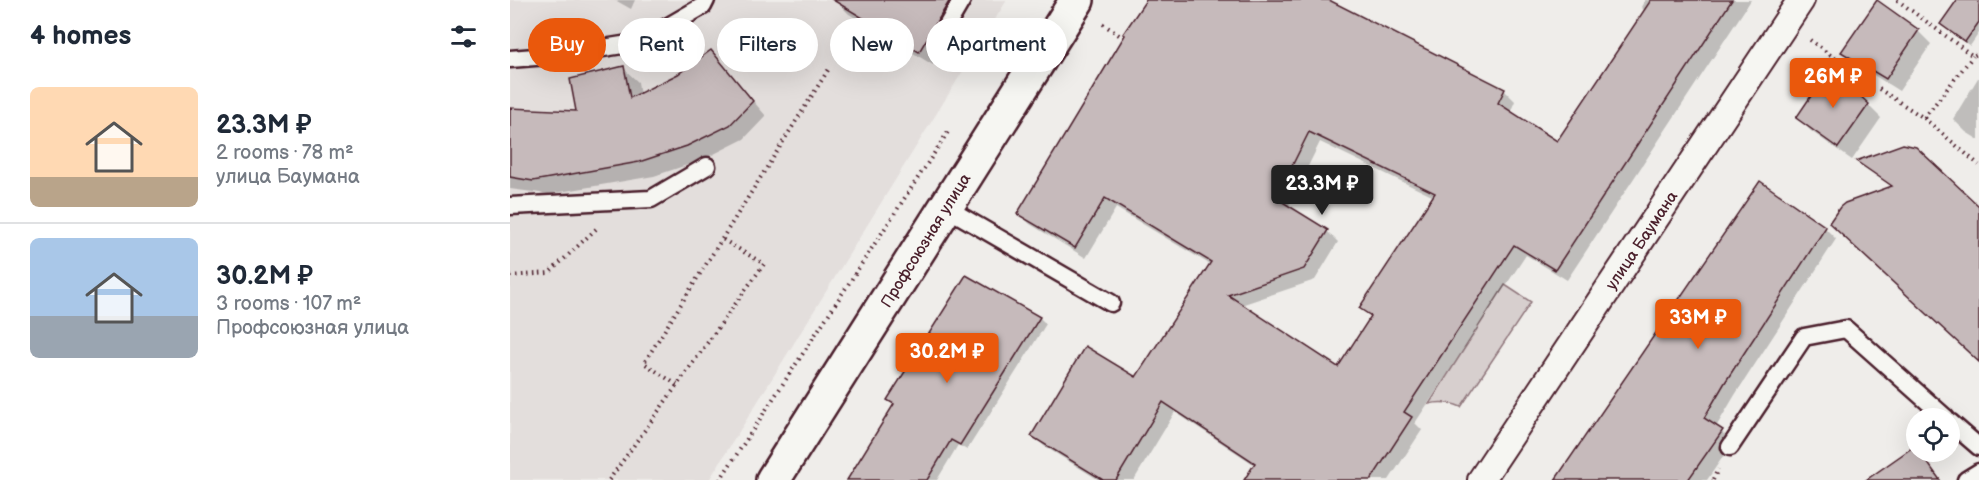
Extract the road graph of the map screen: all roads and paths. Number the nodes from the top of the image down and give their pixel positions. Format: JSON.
{"nodes":[{"id":1,"x":706,"y":0,"type":"edge"},
{"id":2,"x":962,"y":0,"type":"edge"},
{"id":3,"x":1801,"y":0,"type":"edge"},
{"id":4,"x":1897,"y":0,"type":"edge"},
{"id":5,"x":1087,"y":10,"type":"edge"},
{"id":6,"x":951,"y":18,"type":"edge"},
{"id":7,"x":1122,"y":37,"type":"dead end"},
{"id":8,"x":1979,"y":53,"type":"edge"},
{"id":9,"x":1973,"y":56,"type":"junction"},
{"id":10,"x":510,"y":59,"type":"edge"},
{"id":11,"x":830,"y":67,"type":"dead end"},
{"id":12,"x":1879,"y":89,"type":"dead end"},
{"id":13,"x":1924,"y":118,"type":"junction"},
{"id":14,"x":949,"y":130,"type":"dead end"},
{"id":15,"x":1979,"y":165,"type":"edge"},
{"id":16,"x":707,"y":166,"type":"dead end"},
{"id":17,"x":628,"y":200,"type":"junction"},
{"id":18,"x":510,"y":206,"type":"edge"},
{"id":19,"x":945,"y":207,"type":"junction"},
{"id":20,"x":722,"y":239,"type":"junction"},
{"id":21,"x":510,"y":276,"type":"edge"},
{"id":22,"x":1111,"y":303,"type":"dead end"},
{"id":23,"x":677,"y":385,"type":"junction"},
{"id":24,"x":1935,"y":408,"type":"edge"},
{"id":25,"x":1960,"y":431,"type":"edge"},
{"id":26,"x":1730,"y":447,"type":"dead end"},
{"id":27,"x":1979,"y":447,"type":"edge"},
{"id":28,"x":1979,"y":472,"type":"edge"},
{"id":29,"x":778,"y":478,"type":"edge"},
{"id":30,"x":609,"y":480,"type":"edge"},
{"id":31,"x":720,"y":480,"type":"edge"},
{"id":32,"x":1480,"y":480,"type":"edge"},
{"id":33,"x":1966,"y":480,"type":"edge"}],
"edges":[{"from":1,"to":10,"type":"lane"},
{"from":2,"to":6,"type":"lane"},
{"from":3,"to":32,"type":"street","name":"улица Баумана"},
{"from":4,"to":9,"type":"path"},
{"from":5,"to":7,"type":"path"},
{"from":5,"to":19,"type":"street","name":"Профсоюзная улица"},
{"from":8,"to":9,"type":"path"},
{"from":9,"to":13,"type":"path"},
{"from":11,"to":20,"type":"path"},
{"from":12,"to":13,"type":"path"},
{"from":13,"to":15,"type":"path"},
{"from":14,"to":31,"type":"path"},
{"from":16,"to":17,"type":"lane"},
{"from":17,"to":18,"type":"lane"},
{"from":17,"to":21,"type":"path"},
{"from":19,"to":22,"type":"lane"},
{"from":19,"to":29,"type":"street","name":"Профсоюзная улица"},
{"from":20,"to":23,"type":"path"},
{"from":20,"to":23,"type":"path"},
{"from":23,"to":30,"type":"path"},
{"from":24,"to":26,"type":"lane"},
{"from":25,"to":27,"type":"lane"},
{"from":28,"to":33,"type":"lane"}]}
